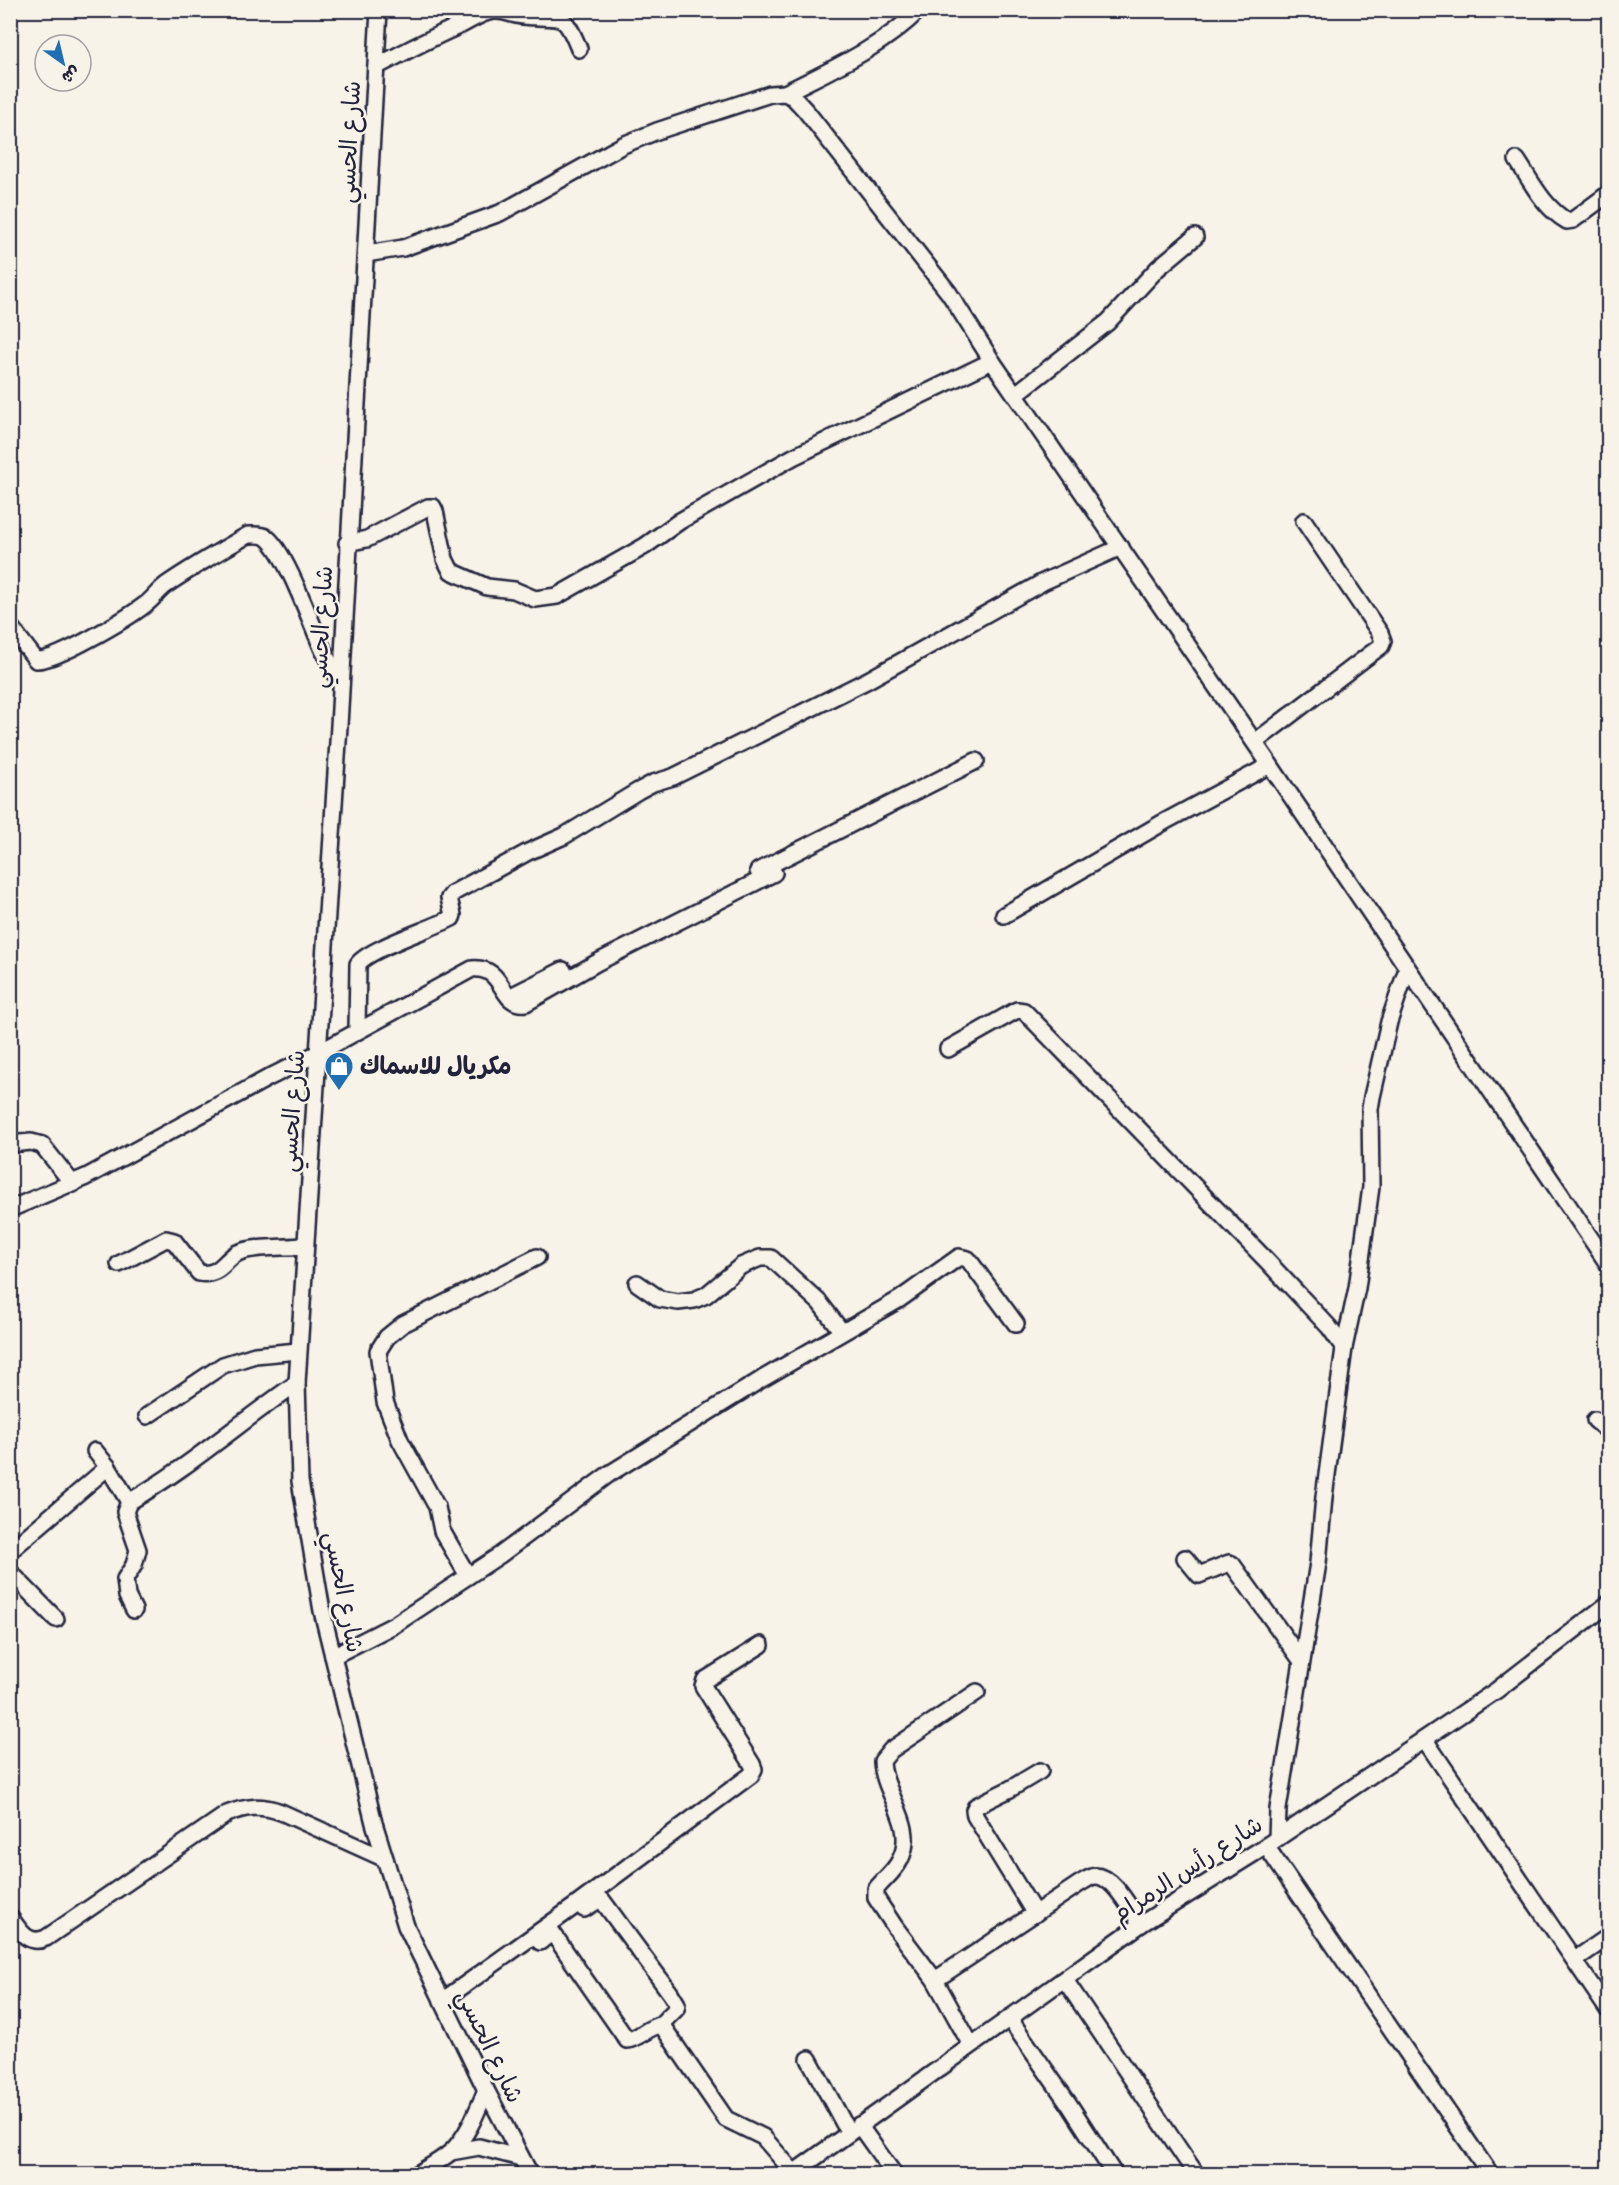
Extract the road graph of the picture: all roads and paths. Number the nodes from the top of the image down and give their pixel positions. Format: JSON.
{"nodes":[{"id":1,"x":379,"y":10,"type":"edge"},
{"id":2,"x":919,"y":10,"type":"edge"},
{"id":3,"x":579,"y":49,"type":"dead end"},
{"id":4,"x":376,"y":67,"type":"junction"},
{"id":5,"x":785,"y":93,"type":"junction"},
{"id":6,"x":1517,"y":160,"type":"dead end"},
{"id":7,"x":1608,"y":195,"type":"edge"},
{"id":8,"x":1195,"y":237,"type":"dead end"},
{"id":9,"x":366,"y":254,"type":"junction"},
{"id":10,"x":992,"y":360,"type":"junction"},
{"id":11,"x":1016,"y":394,"type":"junction"},
{"id":12,"x":1304,"y":521,"type":"dead end"},
{"id":13,"x":347,"y":543,"type":"junction"},
{"id":14,"x":1121,"y":547,"type":"junction"},
{"id":15,"x":10,"y":626,"type":"edge"},
{"id":16,"x":341,"y":684,"type":"junction"},
{"id":17,"x":1255,"y":742,"type":"junction"},
{"id":18,"x":976,"y":761,"type":"dead end"},
{"id":19,"x":1270,"y":765,"type":"junction"},
{"id":20,"x":774,"y":873,"type":"dead end"},
{"id":21,"x":1005,"y":915,"type":"dead end"},
{"id":22,"x":1407,"y":969,"type":"junction"},
{"id":23,"x":509,"y":997,"type":"junction"},
{"id":24,"x":357,"y":1031,"type":"junction"},
{"id":25,"x":948,"y":1049,"type":"dead end"},
{"id":26,"x":318,"y":1053,"type":"junction"},
{"id":27,"x":10,"y":1144,"type":"edge"},
{"id":28,"x":73,"y":1184,"type":"junction"},
{"id":29,"x":10,"y":1209,"type":"edge"},
{"id":30,"x":305,"y":1246,"type":"junction"},
{"id":31,"x":537,"y":1257,"type":"dead end"},
{"id":32,"x":119,"y":1264,"type":"dead end"},
{"id":33,"x":1608,"y":1264,"type":"edge"},
{"id":34,"x":637,"y":1283,"type":"dead end"},
{"id":35,"x":1016,"y":1324,"type":"dead end"},
{"id":36,"x":842,"y":1332,"type":"junction"},
{"id":37,"x":1344,"y":1348,"type":"junction"},
{"id":38,"x":298,"y":1351,"type":"junction"},
{"id":39,"x":297,"y":1383,"type":"junction"},
{"id":40,"x":147,"y":1416,"type":"dead end"},
{"id":41,"x":1595,"y":1420,"type":"dead end"},
{"id":42,"x":1608,"y":1431,"type":"edge"},
{"id":43,"x":95,"y":1451,"type":"dead end"},
{"id":44,"x":108,"y":1467,"type":"junction"},
{"id":45,"x":129,"y":1502,"type":"junction"},
{"id":46,"x":10,"y":1551,"type":"edge"},
{"id":47,"x":1185,"y":1558,"type":"dead end"},
{"id":48,"x":10,"y":1572,"type":"edge"},
{"id":49,"x":468,"y":1576,"type":"junction"},
{"id":50,"x":1608,"y":1604,"type":"edge"},
{"id":51,"x":134,"y":1610,"type":"dead end"},
{"id":52,"x":56,"y":1619,"type":"dead end"},
{"id":53,"x":761,"y":1645,"type":"dead end"},
{"id":54,"x":333,"y":1656,"type":"junction"},
{"id":55,"x":1301,"y":1660,"type":"junction"},
{"id":56,"x":977,"y":1692,"type":"dead end"},
{"id":57,"x":1425,"y":1740,"type":"junction"},
{"id":58,"x":1040,"y":1771,"type":"dead end"},
{"id":59,"x":1271,"y":1842,"type":"junction"},
{"id":60,"x":385,"y":1858,"type":"junction"},
{"id":61,"x":578,"y":1909,"type":"junction"},
{"id":62,"x":1035,"y":1914,"type":"junction"},
{"id":63,"x":10,"y":1917,"type":"edge"},
{"id":64,"x":1141,"y":1924,"type":"junction"},
{"id":65,"x":552,"y":1932,"type":"junction"},
{"id":66,"x":1608,"y":1937,"type":"edge"},
{"id":67,"x":1576,"y":1959,"type":"junction"},
{"id":68,"x":935,"y":1980,"type":"junction"},
{"id":69,"x":1065,"y":1980,"type":"junction"},
{"id":70,"x":445,"y":1999,"type":"junction"},
{"id":71,"x":1608,"y":2010,"type":"edge"},
{"id":72,"x":1009,"y":2018,"type":"junction"},
{"id":73,"x":660,"y":2025,"type":"junction"},
{"id":74,"x":970,"y":2044,"type":"junction"},
{"id":75,"x":809,"y":2059,"type":"dead end"},
{"id":76,"x":486,"y":2090,"type":"junction"},
{"id":77,"x":854,"y":2129,"type":"junction"},
{"id":78,"x":451,"y":2152,"type":"junction"},
{"id":79,"x":521,"y":2158,"type":"junction"},
{"id":80,"x":793,"y":2174,"type":"edge"},
{"id":81,"x":417,"y":2175,"type":"edge"},
{"id":82,"x":530,"y":2175,"type":"edge"},
{"id":83,"x":894,"y":2175,"type":"edge"},
{"id":84,"x":1114,"y":2175,"type":"edge"},
{"id":85,"x":1196,"y":2175,"type":"edge"},
{"id":86,"x":1490,"y":2175,"type":"edge"}],
"edges":[{"from":1,"to":4,"type":"street","name":"شارع الحسي"},
{"from":2,"to":5,"type":"street"},
{"from":3,"to":4,"type":"street"},
{"from":4,"to":9,"type":"street","name":"شارع الحسي"},
{"from":5,"to":9,"type":"street"},
{"from":5,"to":10,"type":"street"},
{"from":6,"to":7,"type":"street"},
{"from":8,"to":11,"type":"street"},
{"from":9,"to":13,"type":"street","name":"شارع الحسي"},
{"from":10,"to":11,"type":"street"},
{"from":10,"to":13,"type":"street"},
{"from":11,"to":14,"type":"street"},
{"from":12,"to":17,"type":"street"},
{"from":13,"to":16,"type":"street","name":"شارع الحسي"},
{"from":14,"to":17,"type":"street"},
{"from":14,"to":24,"type":"street"},
{"from":15,"to":16,"type":"street"},
{"from":16,"to":26,"type":"street","name":"شارع الحسي"},
{"from":17,"to":19,"type":"street"},
{"from":18,"to":23,"type":"street"},
{"from":19,"to":21,"type":"street"},
{"from":19,"to":22,"type":"street"},
{"from":20,"to":23,"type":"street"},
{"from":22,"to":33,"type":"street"},
{"from":22,"to":37,"type":"street"},
{"from":23,"to":24,"type":"street"},
{"from":24,"to":26,"type":"street"},
{"from":25,"to":37,"type":"street"},
{"from":26,"to":28,"type":"street"},
{"from":26,"to":30,"type":"street","name":"شارع الحسي"},
{"from":27,"to":28,"type":"street"},
{"from":28,"to":29,"type":"street"},
{"from":30,"to":32,"type":"street"},
{"from":30,"to":38,"type":"street","name":"شارع الحسي"},
{"from":31,"to":49,"type":"street"},
{"from":34,"to":36,"type":"street"},
{"from":35,"to":36,"type":"street"},
{"from":36,"to":49,"type":"street"},
{"from":37,"to":55,"type":"street"},
{"from":38,"to":39,"type":"street","name":"شارع الحسي"},
{"from":38,"to":40,"type":"street"},
{"from":39,"to":45,"type":"street"},
{"from":39,"to":54,"type":"street","name":"شارع الحسي"},
{"from":41,"to":42,"type":"street"},
{"from":43,"to":44,"type":"street"},
{"from":44,"to":45,"type":"street"},
{"from":44,"to":46,"type":"street"},
{"from":45,"to":51,"type":"street"},
{"from":47,"to":55,"type":"street"},
{"from":48,"to":52,"type":"street"},
{"from":49,"to":54,"type":"street"},
{"from":50,"to":57,"type":"street","name":"شارع رأس الرمرام"},
{"from":53,"to":61,"type":"street"},
{"from":54,"to":60,"type":"street","name":"شارع الحسي"},
{"from":55,"to":59,"type":"street"},
{"from":56,"to":68,"type":"street"},
{"from":57,"to":59,"type":"street","name":"شارع رأس الرمرام"},
{"from":57,"to":67,"type":"street"},
{"from":58,"to":62,"type":"street"},
{"from":59,"to":64,"type":"street","name":"شارع رأس الرمرام"},
{"from":59,"to":86,"type":"street"},
{"from":60,"to":63,"type":"street"},
{"from":60,"to":70,"type":"street","name":"شارع الحسي"},
{"from":61,"to":65,"type":"street"},
{"from":61,"to":70,"type":"street"},
{"from":61,"to":73,"type":"street"},
{"from":62,"to":64,"type":"street"},
{"from":62,"to":68,"type":"street"},
{"from":64,"to":69,"type":"street","name":"شارع رأس الرمرام"},
{"from":65,"to":70,"type":"street"},
{"from":65,"to":73,"type":"street"},
{"from":66,"to":67,"type":"street"},
{"from":67,"to":71,"type":"street"},
{"from":68,"to":74,"type":"street"},
{"from":69,"to":72,"type":"street","name":"شارع رأس الرمرام"},
{"from":69,"to":85,"type":"street"},
{"from":70,"to":76,"type":"street","name":"شارع الحسي"},
{"from":72,"to":74,"type":"street","name":"شارع رأس الرمرام"},
{"from":72,"to":84,"type":"street"},
{"from":73,"to":80,"type":"street"},
{"from":74,"to":77,"type":"street","name":"شارع رأس الرمرام"},
{"from":75,"to":77,"type":"street"},
{"from":76,"to":78,"type":"street"},
{"from":76,"to":79,"type":"street","name":"شارع الحسي"},
{"from":77,"to":80,"type":"street","name":"شارع رأس الرمرام"},
{"from":77,"to":83,"type":"street"},
{"from":78,"to":79,"type":"street"},
{"from":78,"to":81,"type":"street"},
{"from":79,"to":82,"type":"street","name":"شارع الحسي"}]}
